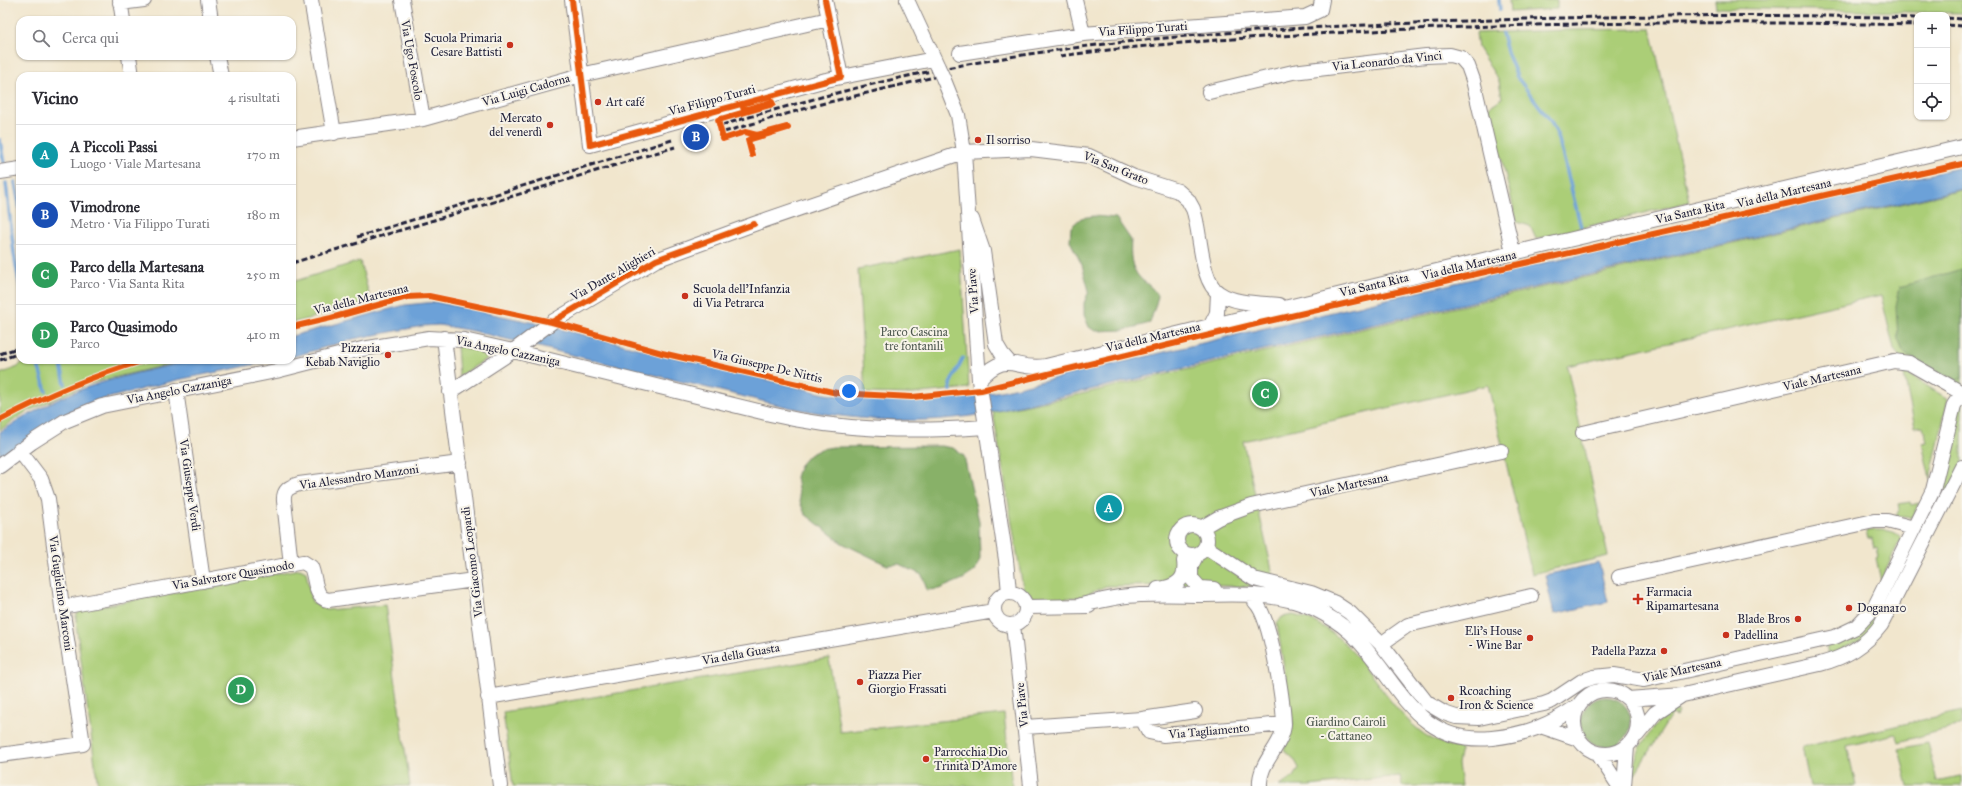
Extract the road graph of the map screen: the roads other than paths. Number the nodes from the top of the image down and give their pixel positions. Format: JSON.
{"nodes":[{"id":1,"x":144,"y":0,"type":"edge"},
{"id":2,"x":208,"y":0,"type":"edge"},
{"id":3,"x":311,"y":0,"type":"edge"},
{"id":4,"x":402,"y":0,"type":"edge"},
{"id":5,"x":572,"y":0,"type":"edge"},
{"id":6,"x":825,"y":0,"type":"edge"},
{"id":7,"x":907,"y":0,"type":"edge"},
{"id":8,"x":1075,"y":0,"type":"edge"},
{"id":9,"x":120,"y":2,"type":"edge"},
{"id":10,"x":1321,"y":3,"type":"edge"},
{"id":11,"x":122,"y":16,"type":"edge"},
{"id":12,"x":210,"y":16,"type":"edge"},
{"id":13,"x":829,"y":19,"type":"junction"},
{"id":14,"x":1083,"y":34,"type":"junction"},
{"id":15,"x":960,"y":53,"type":"dead end"},
{"id":16,"x":129,"y":60,"type":"edge"},
{"id":17,"x":218,"y":60,"type":"edge"},
{"id":18,"x":936,"y":63,"type":"junction"},
{"id":19,"x":131,"y":72,"type":"edge"},
{"id":20,"x":220,"y":72,"type":"edge"},
{"id":21,"x":581,"y":75,"type":"junction"},
{"id":22,"x":841,"y":77,"type":"junction"},
{"id":23,"x":1209,"y":92,"type":"dead end"},
{"id":24,"x":422,"y":119,"type":"junction"},
{"id":25,"x":334,"y":133,"type":"junction"},
{"id":26,"x":296,"y":138,"type":"edge"},
{"id":27,"x":1962,"y":148,"type":"edge"},
{"id":28,"x":964,"y":152,"type":"junction"},
{"id":29,"x":16,"y":170,"type":"edge"},
{"id":30,"x":0,"y":172,"type":"edge"},
{"id":31,"x":968,"y":208,"type":"junction"},
{"id":32,"x":1513,"y":252,"type":"junction"},
{"id":33,"x":1218,"y":293,"type":"junction"},
{"id":34,"x":1288,"y":306,"type":"junction"},
{"id":35,"x":1211,"y":325,"type":"junction"},
{"id":36,"x":444,"y":338,"type":"junction"},
{"id":37,"x":514,"y":351,"type":"junction"},
{"id":38,"x":1009,"y":362,"type":"junction"},
{"id":39,"x":980,"y":385,"type":"junction"},
{"id":40,"x":176,"y":390,"type":"junction"},
{"id":41,"x":450,"y":392,"type":"junction"},
{"id":42,"x":1962,"y":393,"type":"edge"},
{"id":43,"x":985,"y":422,"type":"junction"},
{"id":44,"x":1583,"y":433,"type":"dead end"},
{"id":45,"x":19,"y":450,"type":"junction"},
{"id":46,"x":1501,"y":451,"type":"dead end"},
{"id":47,"x":460,"y":463,"type":"junction"},
{"id":48,"x":0,"y":466,"type":"edge"},
{"id":49,"x":1962,"y":467,"type":"edge"},
{"id":50,"x":1201,"y":528,"type":"junction"},
{"id":51,"x":1914,"y":528,"type":"junction"},
{"id":52,"x":1201,"y":550,"type":"junction"},
{"id":53,"x":1182,"y":551,"type":"junction"},
{"id":54,"x":291,"y":565,"type":"junction"},
{"id":55,"x":1189,"y":575,"type":"junction"},
{"id":56,"x":1619,"y":577,"type":"dead end"},
{"id":57,"x":474,"y":580,"type":"junction"},
{"id":58,"x":203,"y":581,"type":"junction"},
{"id":59,"x":1009,"y":592,"type":"junction"},
{"id":60,"x":1186,"y":594,"type":"junction"},
{"id":61,"x":1531,"y":596,"type":"dead end"},
{"id":62,"x":1122,"y":597,"type":"junction"},
{"id":63,"x":1255,"y":598,"type":"junction"},
{"id":64,"x":1285,"y":602,"type":"junction"},
{"id":65,"x":1082,"y":605,"type":"junction"},
{"id":66,"x":1153,"y":605,"type":"junction"},
{"id":67,"x":62,"y":607,"type":"junction"},
{"id":68,"x":1027,"y":607,"type":"junction"},
{"id":69,"x":994,"y":610,"type":"junction"},
{"id":70,"x":1013,"y":625,"type":"junction"},
{"id":71,"x":1270,"y":633,"type":"junction"},
{"id":72,"x":1381,"y":644,"type":"junction"},
{"id":73,"x":1682,"y":695,"type":"junction"},
{"id":74,"x":488,"y":697,"type":"junction"},
{"id":75,"x":1628,"y":698,"type":"junction"},
{"id":76,"x":1579,"y":705,"type":"junction"},
{"id":77,"x":1194,"y":711,"type":"dead end"},
{"id":78,"x":1142,"y":718,"type":"junction"},
{"id":79,"x":1284,"y":724,"type":"junction"},
{"id":80,"x":1025,"y":727,"type":"junction"},
{"id":81,"x":1543,"y":727,"type":"junction"},
{"id":82,"x":1578,"y":739,"type":"junction"},
{"id":83,"x":1631,"y":743,"type":"junction"},
{"id":84,"x":1598,"y":754,"type":"junction"},
{"id":85,"x":0,"y":755,"type":"edge"},
{"id":86,"x":500,"y":786,"type":"edge"},
{"id":87,"x":1031,"y":786,"type":"edge"},
{"id":88,"x":1260,"y":786,"type":"edge"},
{"id":89,"x":1619,"y":786,"type":"edge"},
{"id":90,"x":1624,"y":786,"type":"edge"}],
"edges":[{"from":1,"to":9,"type":"street"},
{"from":2,"to":12,"type":"street"},
{"from":3,"to":25,"type":"street"},
{"from":4,"to":24,"type":"street","name":"Via Ugo Foscolo"},
{"from":5,"to":21,"type":"street"},
{"from":6,"to":13,"type":"street"},
{"from":7,"to":18,"type":"street","name":"Via Piave"},
{"from":8,"to":14,"type":"street"},
{"from":9,"to":11,"type":"street"},
{"from":10,"to":14,"type":"street","name":"Via Filippo Turati"},
{"from":13,"to":21,"type":"street","name":"Via Luigi Cadorna"},
{"from":13,"to":22,"type":"street"},
{"from":14,"to":15,"type":"street","name":"Via Filippo Turati"},
{"from":16,"to":19,"type":"street"},
{"from":17,"to":20,"type":"street"},
{"from":18,"to":22,"type":"street","name":"Via Filippo Turati"},
{"from":18,"to":28,"type":"street","name":"Via Piave","bridge":true},
{"from":21,"to":22,"type":"street","name":"Via Filippo Turati"},
{"from":21,"to":24,"type":"street","name":"Via Luigi Cadorna"},
{"from":23,"to":32,"type":"street","name":"Via Leonardo da Vinci"},
{"from":24,"to":25,"type":"street","name":"Via Luigi Cadorna"},
{"from":25,"to":26,"type":"street","name":"Via Luigi Cadorna"},
{"from":27,"to":32,"type":"street","name":"Via Santa Rita"},
{"from":28,"to":31,"type":"street","name":"Via Piave"},
{"from":28,"to":33,"type":"street","name":"Via San Grato"},
{"from":28,"to":37,"type":"street","name":"Via Dante Alighieri"},
{"from":29,"to":30,"type":"street"},
{"from":31,"to":38,"type":"street"},
{"from":31,"to":39,"type":"street","name":"Via Piave"},
{"from":32,"to":34,"type":"street","name":"Via Santa Rita"},
{"from":33,"to":34,"type":"street"},
{"from":33,"to":35,"type":"street"},
{"from":34,"to":35,"type":"street","name":"Via Santa Rita"},
{"from":35,"to":38,"type":"street","name":"Via Santa Rita"},
{"from":36,"to":37,"type":"street","name":"Via Angelo Cazzaniga"},
{"from":36,"to":40,"type":"street","name":"Via Angelo Cazzaniga"},
{"from":36,"to":41,"type":"street","name":"Via Giacomo Leopardi"},
{"from":37,"to":41,"type":"street","name":"Via Dante Alighieri"},
{"from":37,"to":43,"type":"street","name":"Via Angelo Cazzaniga"},
{"from":38,"to":39,"type":"street"},
{"from":39,"to":43,"type":"street","name":"Via Piave"},
{"from":40,"to":45,"type":"street","name":"Via Angelo Cazzaniga"},
{"from":40,"to":58,"type":"street","name":"Via Giuseppe Verdi"},
{"from":41,"to":47,"type":"street","name":"Via Giacomo Leopardi"},
{"from":42,"to":44,"type":"street","name":"Viale Martesana"},
{"from":42,"to":51,"type":"street","name":"Viale Martesana"},
{"from":43,"to":59,"type":"street","name":"Via Piave"},
{"from":45,"to":48,"type":"street","name":"Via Angelo Cazzaniga"},
{"from":45,"to":67,"type":"street","name":"Via Guglielmo Marconi"},
{"from":46,"to":50,"type":"street","name":"Viale Martesana"},
{"from":47,"to":54,"type":"street","name":"Via Alessandro Manzoni"},
{"from":47,"to":57,"type":"street","name":"Via Giacomo Leopardi"},
{"from":49,"to":73,"type":"street","name":"Viale Martesana"},
{"from":50,"to":52,"type":"street"},
{"from":50,"to":53,"type":"street"},
{"from":51,"to":56,"type":"street"},
{"from":51,"to":72,"type":"street","name":"Viale Martesana"},
{"from":52,"to":53,"type":"street"},
{"from":52,"to":55,"type":"street"},
{"from":52,"to":72,"type":"street","name":"Viale Martesana"},
{"from":53,"to":62,"type":"street"},
{"from":54,"to":57,"type":"street","name":"Via Salvatore Quasimodo"},
{"from":54,"to":58,"type":"street","name":"Via Salvatore Quasimodo"},
{"from":55,"to":60,"type":"street"},
{"from":55,"to":63,"type":"street"},
{"from":57,"to":74,"type":"street","name":"Via Giacomo Leopardi"},
{"from":58,"to":67,"type":"street","name":"Via Salvatore Quasimodo"},
{"from":59,"to":68,"type":"street"},
{"from":59,"to":69,"type":"street"},
{"from":60,"to":62,"type":"street","name":"Viale Martesana"},
{"from":60,"to":63,"type":"street","name":"Viale Martesana"},
{"from":60,"to":66,"type":"street"},
{"from":61,"to":72,"type":"street"},
{"from":62,"to":65,"type":"street","name":"Viale Martesana"},
{"from":63,"to":64,"type":"street","name":"Viale Martesana"},
{"from":63,"to":66,"type":"street","name":"Viale Martesana"},
{"from":63,"to":71,"type":"street"},
{"from":64,"to":71,"type":"street"},
{"from":64,"to":81,"type":"street","name":"Viale Martesana"},
{"from":65,"to":66,"type":"street","name":"Viale Martesana"},
{"from":65,"to":68,"type":"street","name":"Viale Martesana"},
{"from":67,"to":85,"type":"street","name":"Via Guglielmo Marconi"},
{"from":68,"to":70,"type":"street"},
{"from":69,"to":70,"type":"street"},
{"from":69,"to":74,"type":"street","name":"Via della Guasta"},
{"from":70,"to":80,"type":"street","name":"Via Piave"},
{"from":71,"to":79,"type":"street"},
{"from":73,"to":75,"type":"street","name":"Viale Martesana"},
{"from":73,"to":83,"type":"street","name":"Viale Martesana"},
{"from":74,"to":86,"type":"street","name":"Via Giacomo Leopardi"},
{"from":75,"to":76,"type":"street","name":"Viale Martesana"},
{"from":75,"to":83,"type":"street"},
{"from":76,"to":81,"type":"street","name":"Viale Martesana"},
{"from":76,"to":82,"type":"street"},
{"from":77,"to":78,"type":"street","name":"Via Tagliamento"},
{"from":78,"to":79,"type":"street","name":"Via Tagliamento"},
{"from":78,"to":80,"type":"street","name":"Via Tagliamento"},
{"from":79,"to":88,"type":"street"},
{"from":80,"to":87,"type":"street","name":"Via Piave"},
{"from":81,"to":82,"type":"street"},
{"from":82,"to":84,"type":"street"},
{"from":83,"to":84,"type":"street","name":"Viale Martesana"},
{"from":83,"to":90,"type":"street"},
{"from":84,"to":89,"type":"street"}]}
